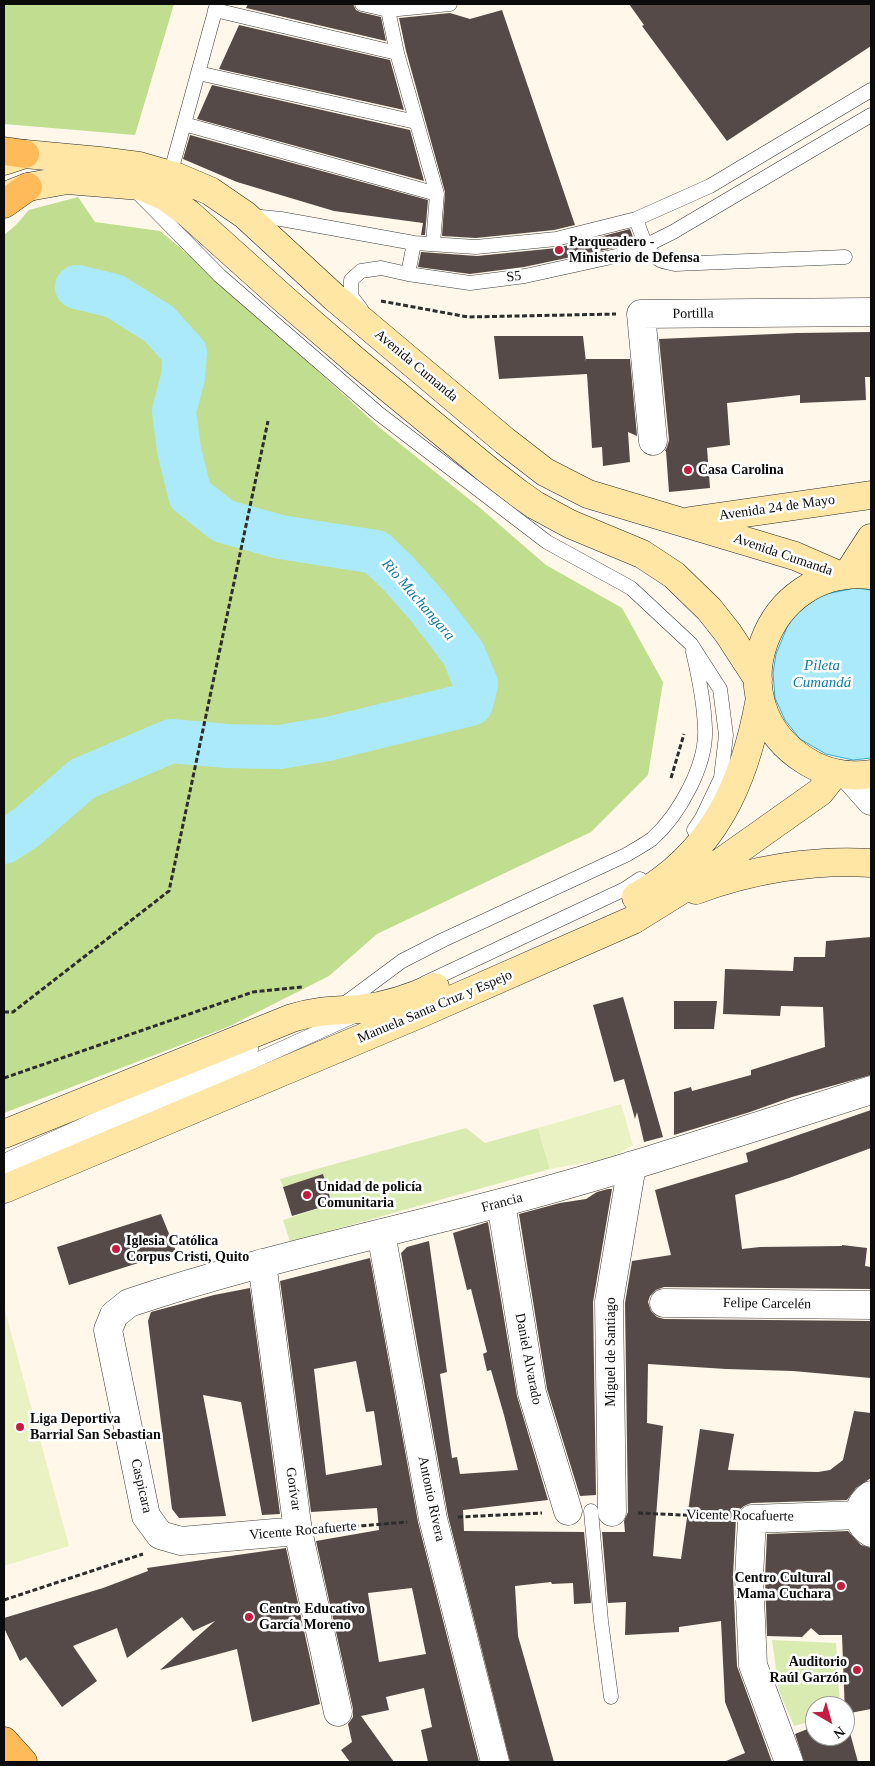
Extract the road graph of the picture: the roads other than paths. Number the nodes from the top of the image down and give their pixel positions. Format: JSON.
{"nodes":[{"id":1,"x":362,"y":4,"type":"edge"},
{"id":2,"x":450,"y":4,"type":"edge"},
{"id":3,"x":216,"y":7,"type":"edge"},
{"id":4,"x":388,"y":10,"type":"junction"},
{"id":5,"x":397,"y":53,"type":"junction"},
{"id":6,"x":198,"y":73,"type":"junction"},
{"id":7,"x":871,"y":90,"type":"edge"},
{"id":8,"x":871,"y":115,"type":"edge"},
{"id":9,"x":416,"y":122,"type":"junction"},
{"id":10,"x":184,"y":124,"type":"junction"},
{"id":11,"x":9,"y":157,"type":"edge"},
{"id":12,"x":100,"y":160,"type":"junction"},
{"id":13,"x":170,"y":175,"type":"junction"},
{"id":14,"x":131,"y":186,"type":"junction"},
{"id":15,"x":16,"y":191,"type":"edge"},
{"id":16,"x":437,"y":194,"type":"junction"},
{"id":17,"x":4,"y":204,"type":"edge"},
{"id":18,"x":245,"y":215,"type":"junction"},
{"id":19,"x":636,"y":219,"type":"junction"},
{"id":20,"x":414,"y":243,"type":"junction"},
{"id":21,"x":433,"y":244,"type":"junction"},
{"id":22,"x":647,"y":245,"type":"junction"},
{"id":23,"x":846,"y":257,"type":"dead end"},
{"id":24,"x":408,"y":274,"type":"junction"},
{"id":25,"x":871,"y":312,"type":"edge"},
{"id":26,"x":505,"y":441,"type":"junction"},
{"id":27,"x":654,"y":441,"type":"dead end"},
{"id":28,"x":871,"y":495,"type":"edge"},
{"id":29,"x":683,"y":522,"type":"junction"},
{"id":30,"x":871,"y":538,"type":"edge"},
{"id":31,"x":853,"y":575,"type":"edge"},
{"id":32,"x":691,"y":644,"type":"junction"},
{"id":33,"x":759,"y":688,"type":"junction"},
{"id":34,"x":852,"y":774,"type":"edge"},
{"id":35,"x":871,"y":801,"type":"edge"},
{"id":36,"x":871,"y":863,"type":"edge"},
{"id":37,"x":647,"y":913,"type":"junction"},
{"id":38,"x":375,"y":1007,"type":"junction"},
{"id":39,"x":323,"y":1011,"type":"junction"},
{"id":40,"x":871,"y":1090,"type":"edge"},
{"id":41,"x":4,"y":1134,"type":"edge"},
{"id":42,"x":4,"y":1161,"type":"edge"},
{"id":43,"x":632,"y":1165,"type":"junction"},
{"id":44,"x":4,"y":1174,"type":"edge"},
{"id":45,"x":4,"y":1189,"type":"edge"},
{"id":46,"x":501,"y":1203,"type":"junction"},
{"id":47,"x":381,"y":1233,"type":"junction"},
{"id":48,"x":262,"y":1263,"type":"junction"},
{"id":49,"x":129,"y":1303,"type":"joint"},
{"id":50,"x":664,"y":1304,"type":"dead end"},
{"id":51,"x":871,"y":1305,"type":"edge"},
{"id":52,"x":601,"y":1512,"type":"junction"},
{"id":53,"x":867,"y":1514,"type":"edge"},
{"id":54,"x":298,"y":1531,"type":"junction"},
{"id":55,"x":181,"y":1541,"type":"joint"},
{"id":56,"x":611,"y":1697,"type":"dead end"},
{"id":57,"x":338,"y":1712,"type":"dead end"},
{"id":58,"x":4,"y":1741,"type":"edge"},
{"id":59,"x":23,"y":1762,"type":"edge"},
{"id":60,"x":495,"y":1762,"type":"edge"},
{"id":61,"x":789,"y":1762,"type":"edge"}],
"edges":[{"from":1,"to":4,"type":"lane"},
{"from":2,"to":4,"type":"lane"},
{"from":3,"to":5,"type":"lane"},
{"from":3,"to":6,"type":"lane"},
{"from":4,"to":5,"type":"lane"},
{"from":5,"to":9,"type":"lane"},
{"from":6,"to":9,"type":"lane"},
{"from":6,"to":10,"type":"lane"},
{"from":7,"to":19,"type":"lane"},
{"from":8,"to":22,"type":"lane","name":"S5"},
{"from":9,"to":16,"type":"lane"},
{"from":10,"to":13,"type":"lane"},
{"from":10,"to":16,"type":"lane"},
{"from":11,"to":12,"type":"main road","name":"Avenida Cumanda"},
{"from":11,"to":14,"type":"lane"},
{"from":12,"to":13,"type":"main road","name":"Avenida Cumanda"},
{"from":12,"to":14,"type":"lane"},
{"from":13,"to":18,"type":"main road","name":"Avenida Cumanda"},
{"from":14,"to":15,"type":"main road"},
{"from":14,"to":32,"type":"lane"},
{"from":14,"to":33,"type":"main road"},
{"from":15,"to":17,"type":"main road"},
{"from":16,"to":21,"type":"lane"},
{"from":18,"to":20,"type":"lane"},
{"from":18,"to":26,"type":"main road","name":"Avenida Cumanda"},
{"from":19,"to":21,"type":"lane"},
{"from":19,"to":22,"type":"lane"},
{"from":20,"to":21,"type":"lane"},
{"from":20,"to":24,"type":"lane"},
{"from":22,"to":23,"type":"lane"},
{"from":22,"to":24,"type":"lane","name":"S5"},
{"from":24,"to":26,"type":"lane","name":"S5"},
{"from":25,"to":27,"type":"street","name":"Portilla"},
{"from":26,"to":29,"type":"main road","name":"Avenida Cumanda"},
{"from":28,"to":29,"type":"main road","name":"Avenida 24 de Mayo"},
{"from":29,"to":31,"type":"main road","name":"Avenida Cumanda"},
{"from":30,"to":31,"type":"main road"},
{"from":31,"to":33,"type":"main road","name":"Manuela Santa Cruz y Espejo"},
{"from":32,"to":38,"type":"lane"},
{"from":32,"to":39,"type":"lane"},
{"from":33,"to":34,"type":"main road"},
{"from":33,"to":38,"type":"main road","name":"Manuela Santa Cruz y Espejo"},
{"from":34,"to":35,"type":"street"},
{"from":34,"to":37,"type":"main road","name":"Manuela Santa Cruz y Espejo"},
{"from":36,"to":37,"type":"main road"},
{"from":37,"to":45,"type":"main road","name":"Manuela Santa Cruz y Espejo"},
{"from":38,"to":39,"type":"main road","name":"Manuela Santa Cruz y Espejo"},
{"from":38,"to":44,"type":"lane"},
{"from":39,"to":41,"type":"main road","name":"Manuela Santa Cruz y Espejo"},
{"from":39,"to":42,"type":"lane"},
{"from":40,"to":43,"type":"street","name":"Francia"},
{"from":43,"to":46,"type":"street","name":"Francia"},
{"from":43,"to":52,"type":"street","name":"Miguel de Santiago"},
{"from":46,"to":47,"type":"street","name":"Francia"},
{"from":46,"to":52,"type":"street","name":"Daniel Alvarado"},
{"from":47,"to":48,"type":"street","name":"Francia"},
{"from":47,"to":60,"type":"street","name":"Antonio Rivera"},
{"from":48,"to":49,"type":"street","name":"Francia"},
{"from":48,"to":54,"type":"street","name":"Gorívar"},
{"from":49,"to":55,"type":"street","name":"Caspicara"},
{"from":50,"to":51,"type":"street","name":"Felipe Carcelén"},
{"from":52,"to":56,"type":"lane"},
{"from":53,"to":61,"type":"street","name":"Vicente Rocafuerte"},
{"from":54,"to":55,"type":"street","name":"Vicente Rocafuerte"},
{"from":54,"to":57,"type":"street","name":"Gorívar"},
{"from":58,"to":59,"type":"main road"}]}
